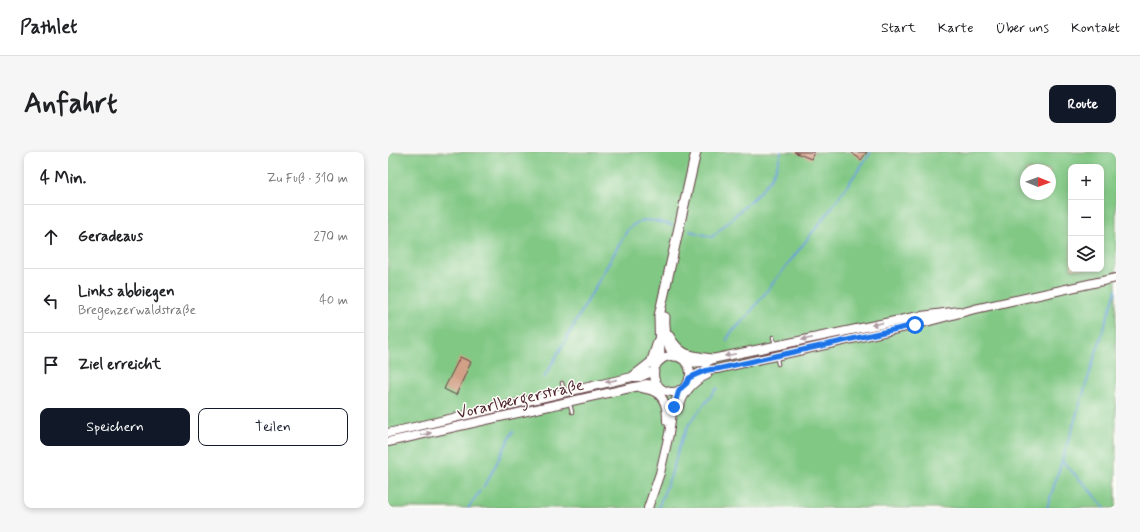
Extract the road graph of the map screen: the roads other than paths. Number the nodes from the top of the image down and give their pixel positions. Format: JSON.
{"nodes":[{"id":1,"x":696,"y":152,"type":"edge"},
{"id":2,"x":702,"y":152,"type":"edge"},
{"id":3,"x":1116,"y":278,"type":"edge"},
{"id":4,"x":975,"y":309,"type":"junction"},
{"id":5,"x":664,"y":324,"type":"junction"},
{"id":6,"x":659,"y":337,"type":"junction"},
{"id":7,"x":773,"y":337,"type":"dead end"},
{"id":8,"x":775,"y":346,"type":"junction"},
{"id":9,"x":674,"y":356,"type":"junction"},
{"id":10,"x":712,"y":359,"type":"junction"},
{"id":11,"x":660,"y":360,"type":"junction"},
{"id":12,"x":750,"y":361,"type":"junction"},
{"id":13,"x":686,"y":363,"type":"junction"},
{"id":14,"x":717,"y":369,"type":"junction"},
{"id":15,"x":654,"y":371,"type":"junction"},
{"id":16,"x":632,"y":377,"type":"junction"},
{"id":17,"x":689,"y":378,"type":"junction"},
{"id":18,"x":562,"y":383,"type":"dead end"},
{"id":19,"x":658,"y":385,"type":"junction"},
{"id":20,"x":639,"y":386,"type":"junction"},
{"id":21,"x":577,"y":389,"type":"junction"},
{"id":22,"x":679,"y":390,"type":"junction"},
{"id":23,"x":664,"y":391,"type":"junction"},
{"id":24,"x":564,"y":392,"type":"junction"},
{"id":25,"x":570,"y":402,"type":"junction"},
{"id":26,"x":572,"y":412,"type":"dead end"},
{"id":27,"x":672,"y":413,"type":"junction"},
{"id":28,"x":388,"y":433,"type":"edge"},
{"id":29,"x":669,"y":434,"type":"junction"},
{"id":30,"x":388,"y":442,"type":"edge"},
{"id":31,"x":648,"y":508,"type":"edge"}],
"edges":[{"from":1,"to":6,"type":"highway"},
{"from":2,"to":5,"type":"highway"},
{"from":3,"to":4,"type":"main road"},
{"from":4,"to":8,"type":"main road","one_way":true},
{"from":4,"to":12,"type":"main road"},
{"from":5,"to":9,"type":"highway"},
{"from":5,"to":10,"type":"highway"},
{"from":6,"to":11,"type":"highway"},
{"from":6,"to":16,"type":"main road"},
{"from":7,"to":8,"type":"lane"},
{"from":8,"to":10,"type":"main road","one_way":true},
{"from":8,"to":12,"type":"main road"},
{"from":9,"to":11,"type":"main road"},
{"from":9,"to":13,"type":"main road"},
{"from":10,"to":13,"type":"main road"},
{"from":11,"to":15,"type":"main road"},
{"from":12,"to":14,"type":"main road"},
{"from":13,"to":17,"type":"main road"},
{"from":14,"to":17,"type":"main road"},
{"from":14,"to":29,"type":"main road"},
{"from":15,"to":16,"type":"main road","name":"Vorarlbergerstraße"},
{"from":15,"to":19,"type":"main road"},
{"from":16,"to":21,"type":"main road","name":"Vorarlbergerstraße","one_way":true},
{"from":17,"to":22,"type":"main road"},
{"from":18,"to":24,"type":"lane"},
{"from":19,"to":20,"type":"main road","name":"Vorarlbergerstraße"},
{"from":19,"to":23,"type":"main road"},
{"from":20,"to":25,"type":"main road","name":"Vorarlbergerstraße"},
{"from":20,"to":29,"type":"main road"},
{"from":21,"to":24,"type":"main road","name":"Vorarlbergerstraße"},
{"from":21,"to":25,"type":"lane"},
{"from":22,"to":23,"type":"main road"},
{"from":22,"to":27,"type":"main road"},
{"from":23,"to":27,"type":"main road"},
{"from":24,"to":28,"type":"main road","name":"Vorarlbergerstraße"},
{"from":25,"to":26,"type":"lane"},
{"from":30,"to":25,"type":"main road","name":"Vorarlbergerstraße","one_way":true},
{"from":27,"to":29,"type":"main road"},
{"from":29,"to":31,"type":"main road"}]}
